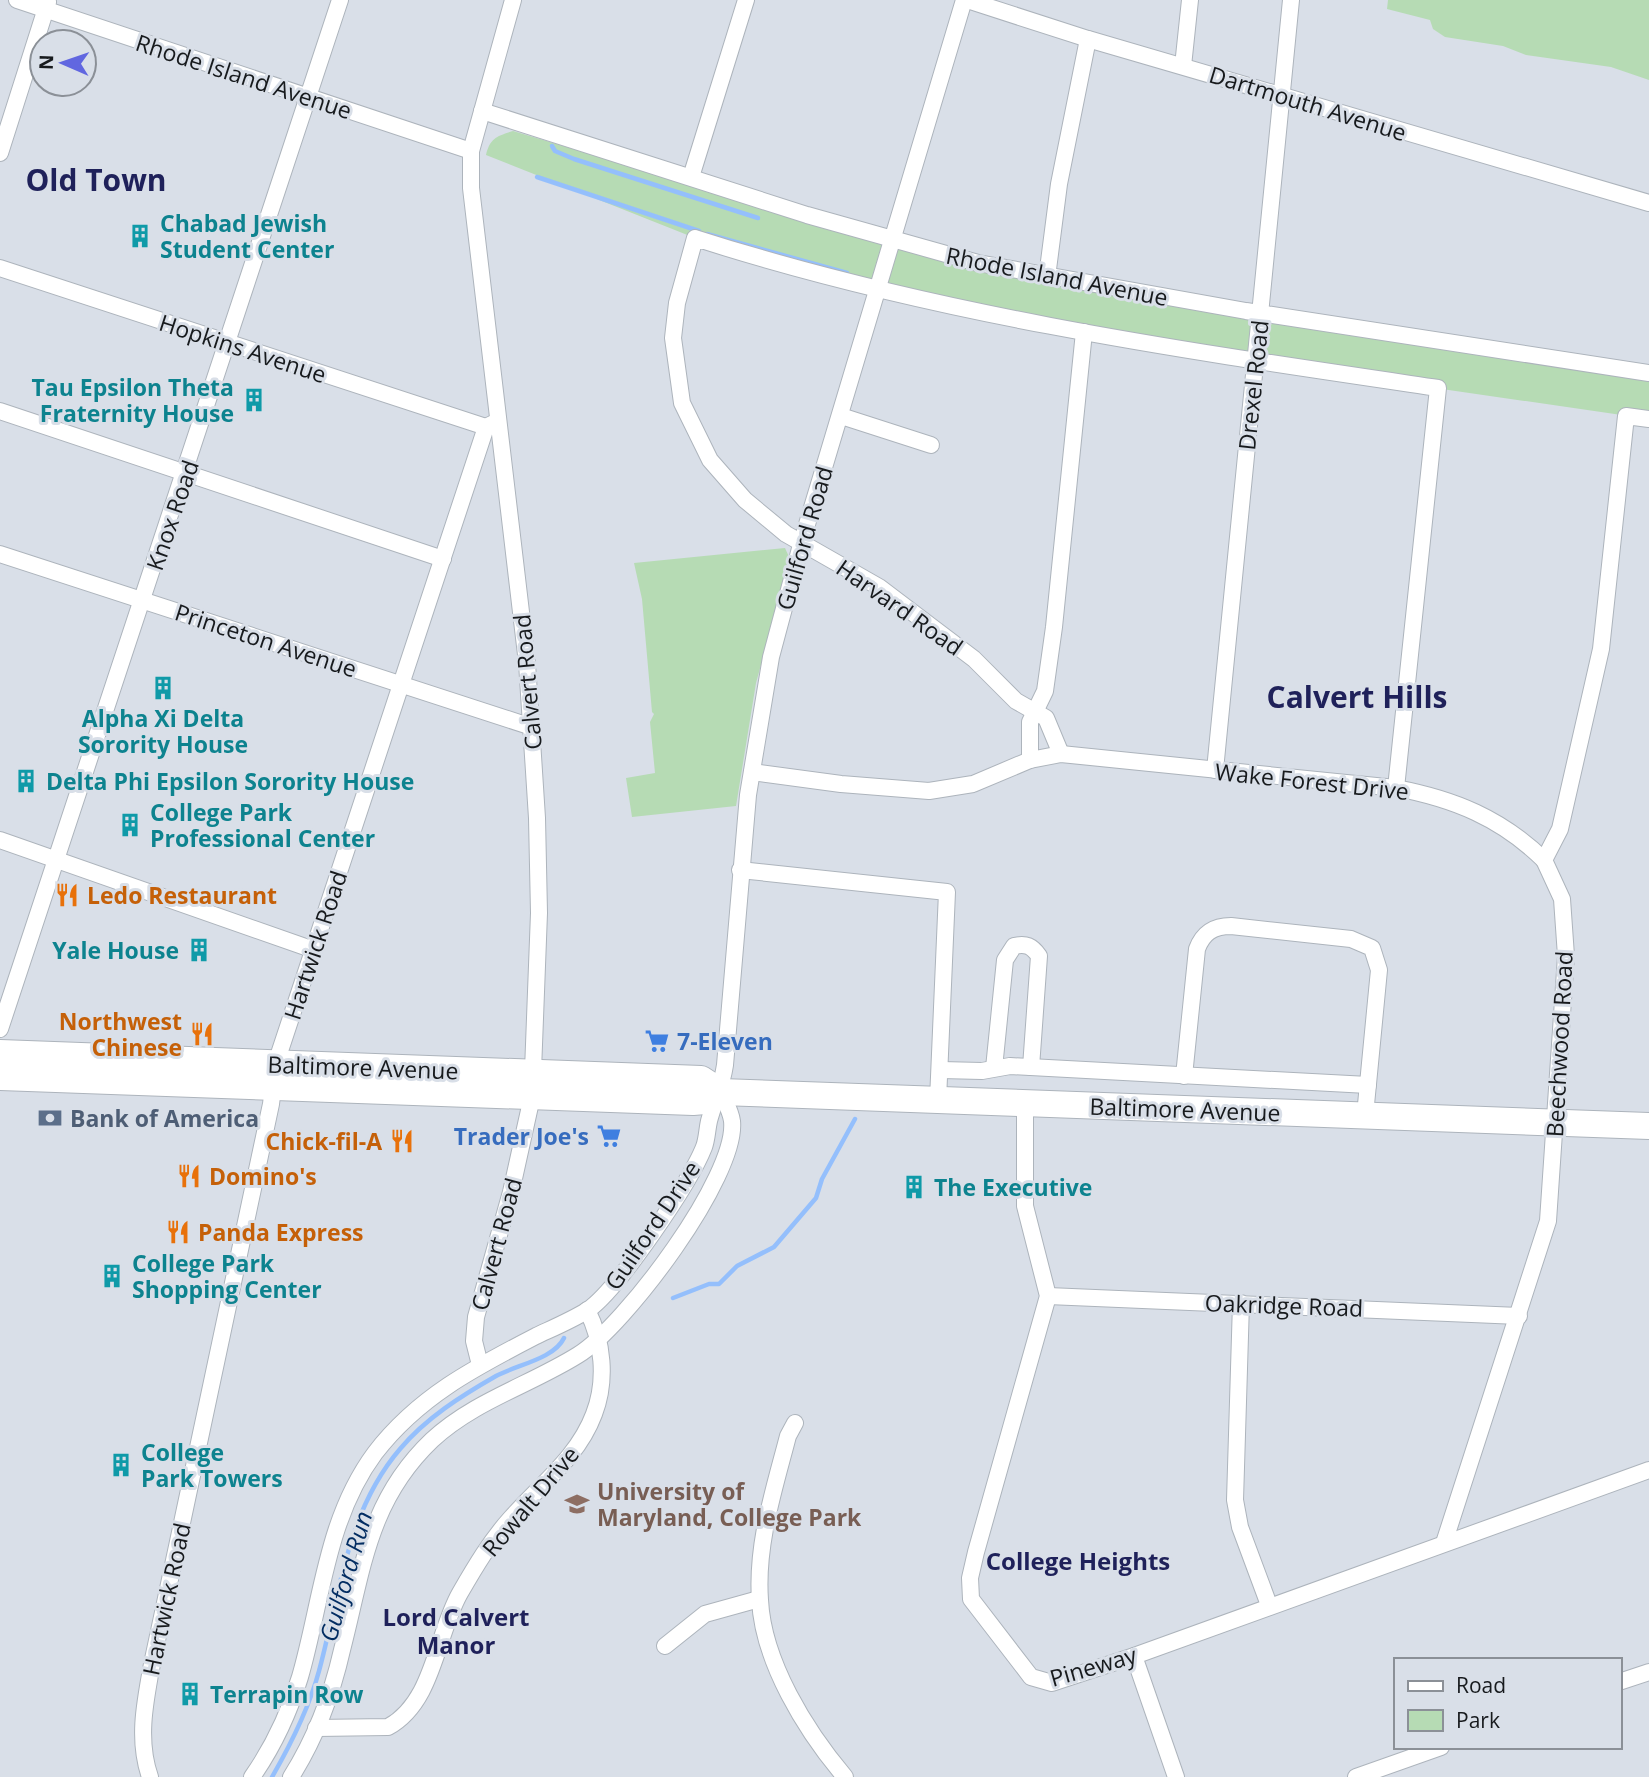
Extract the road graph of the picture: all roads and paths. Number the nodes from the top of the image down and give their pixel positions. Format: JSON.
{"nodes":[{"id":1,"x":17,"y":0,"type":"edge"},
{"id":2,"x":340,"y":0,"type":"edge"},
{"id":3,"x":513,"y":0,"type":"edge"},
{"id":4,"x":746,"y":0,"type":"edge"},
{"id":5,"x":966,"y":0,"type":"edge"},
{"id":6,"x":1190,"y":0,"type":"edge"},
{"id":7,"x":1291,"y":0,"type":"edge"},
{"id":8,"x":47,"y":5,"type":"edge"},
{"id":9,"x":1088,"y":39,"type":"junction"},
{"id":10,"x":1183,"y":66,"type":"junction"},
{"id":11,"x":1281,"y":96,"type":"junction"},
{"id":12,"x":308,"y":97,"type":"junction"},
{"id":13,"x":482,"y":111,"type":"junction"},
{"id":14,"x":471,"y":151,"type":"junction"},
{"id":15,"x":0,"y":153,"type":"edge"},
{"id":16,"x":691,"y":177,"type":"junction"},
{"id":17,"x":1649,"y":203,"type":"edge"},
{"id":18,"x":893,"y":240,"type":"junction"},
{"id":19,"x":0,"y":268,"type":"edge"},
{"id":20,"x":1047,"y":278,"type":"junction"},
{"id":21,"x":878,"y":291,"type":"junction"},
{"id":22,"x":1260,"y":313,"type":"junction"},
{"id":23,"x":1084,"y":332,"type":"junction"},
{"id":24,"x":229,"y":343,"type":"junction"},
{"id":25,"x":1255,"y":362,"type":"junction"},
{"id":26,"x":1649,"y":373,"type":"edge"},
{"id":27,"x":0,"y":411,"type":"edge"},
{"id":28,"x":841,"y":416,"type":"junction"},
{"id":29,"x":1649,"y":419,"type":"edge"},
{"id":30,"x":492,"y":424,"type":"junction"},
{"id":31,"x":931,"y":445,"type":"dead end"},
{"id":32,"x":185,"y":472,"type":"junction"},
{"id":33,"x":802,"y":541,"type":"junction"},
{"id":34,"x":0,"y":554,"type":"edge"},
{"id":35,"x":443,"y":559,"type":"junction"},
{"id":36,"x":143,"y":600,"type":"junction"},
{"id":37,"x":401,"y":684,"type":"junction"},
{"id":38,"x":1035,"y":712,"type":"junction"},
{"id":39,"x":532,"y":727,"type":"junction"},
{"id":40,"x":1061,"y":754,"type":"junction"},
{"id":41,"x":1030,"y":760,"type":"junction"},
{"id":42,"x":1215,"y":770,"type":"junction"},
{"id":43,"x":752,"y":772,"type":"junction"},
{"id":44,"x":1396,"y":788,"type":"junction"},
{"id":45,"x":0,"y":840,"type":"edge"},
{"id":46,"x":56,"y":858,"type":"junction"},
{"id":47,"x":1545,"y":860,"type":"junction"},
{"id":48,"x":740,"y":870,"type":"junction"},
{"id":49,"x":314,"y":950,"type":"junction"},
{"id":50,"x":0,"y":1028,"type":"edge"},
{"id":51,"x":0,"y":1053,"type":"edge"},
{"id":52,"x":1031,"y":1067,"type":"junction"},
{"id":53,"x":994,"y":1068,"type":"junction"},
{"id":54,"x":941,"y":1070,"type":"junction"},
{"id":55,"x":275,"y":1075,"type":"junction"},
{"id":56,"x":0,"y":1076,"type":"edge"},
{"id":57,"x":1184,"y":1076,"type":"junction"},
{"id":58,"x":533,"y":1085,"type":"junction"},
{"id":59,"x":1368,"y":1085,"type":"junction"},
{"id":60,"x":721,"y":1092,"type":"junction"},
{"id":61,"x":937,"y":1100,"type":"junction"},
{"id":62,"x":1025,"y":1103,"type":"junction"},
{"id":63,"x":1365,"y":1115,"type":"junction"},
{"id":64,"x":1555,"y":1122,"type":"junction"},
{"id":65,"x":1649,"y":1126,"type":"edge"},
{"id":66,"x":1048,"y":1296,"type":"junction"},
{"id":67,"x":1241,"y":1303,"type":"junction"},
{"id":68,"x":587,"y":1310,"type":"junction"},
{"id":69,"x":1519,"y":1316,"type":"junction"},
{"id":70,"x":599,"y":1340,"type":"junction"},
{"id":71,"x":480,"y":1366,"type":"junction"},
{"id":72,"x":795,"y":1423,"type":"dead end"},
{"id":73,"x":1649,"y":1470,"type":"edge"},
{"id":74,"x":1444,"y":1543,"type":"junction"},
{"id":75,"x":760,"y":1599,"type":"junction"},
{"id":76,"x":1269,"y":1605,"type":"junction"},
{"id":77,"x":665,"y":1646,"type":"dead end"},
{"id":78,"x":1134,"y":1656,"type":"junction"},
{"id":79,"x":1649,"y":1672,"type":"edge"},
{"id":80,"x":1621,"y":1681,"type":"edge"},
{"id":81,"x":316,"y":1728,"type":"junction"},
{"id":82,"x":1435,"y":1749,"type":"edge"},
{"id":83,"x":150,"y":1777,"type":"edge"},
{"id":84,"x":252,"y":1777,"type":"edge"},
{"id":85,"x":290,"y":1777,"type":"edge"},
{"id":86,"x":845,"y":1777,"type":"edge"},
{"id":87,"x":1176,"y":1777,"type":"edge"},
{"id":88,"x":1356,"y":1777,"type":"edge"}],
"edges":[{"from":1,"to":8,"type":"street","name":"Rhode Island Avenue"},
{"from":2,"to":12,"type":"street","name":"Knox Road"},
{"from":3,"to":13,"type":"street","name":"Calvert Road"},
{"from":4,"to":16,"type":"street"},
{"from":5,"to":9,"type":"street","name":"Dartmouth Avenue"},
{"from":5,"to":18,"type":"street","name":"Guilford Road"},
{"from":6,"to":10,"type":"street"},
{"from":7,"to":11,"type":"street","name":"Drexel Road"},
{"from":8,"to":12,"type":"street","name":"Rhode Island Avenue"},
{"from":8,"to":15,"type":"street"},
{"from":9,"to":10,"type":"street","name":"Dartmouth Avenue"},
{"from":9,"to":20,"type":"street"},
{"from":10,"to":11,"type":"street","name":"Dartmouth Avenue"},
{"from":11,"to":17,"type":"street","name":"Dartmouth Avenue"},
{"from":11,"to":22,"type":"street","name":"Drexel Road"},
{"from":12,"to":14,"type":"street","name":"Rhode Island Avenue"},
{"from":12,"to":24,"type":"street","name":"Knox Road"},
{"from":13,"to":14,"type":"street","name":"Calvert Road"},
{"from":13,"to":16,"type":"street","name":"Rhode Island Avenue"},
{"from":14,"to":30,"type":"street","name":"Calvert Road"},
{"from":16,"to":18,"type":"street","name":"Rhode Island Avenue"},
{"from":18,"to":20,"type":"street","name":"Rhode Island Avenue"},
{"from":18,"to":21,"type":"street","name":"Guilford Road"},
{"from":19,"to":24,"type":"street","name":"Hopkins Avenue"},
{"from":20,"to":22,"type":"street","name":"Rhode Island Avenue"},
{"from":21,"to":23,"type":"street"},
{"from":21,"to":28,"type":"street","name":"Guilford Road"},
{"from":21,"to":33,"type":"street","name":"Harvard Road"},
{"from":22,"to":25,"type":"street","name":"Drexel Road"},
{"from":22,"to":26,"type":"street","name":"Rhode Island Avenue"},
{"from":23,"to":25,"type":"street"},
{"from":23,"to":38,"type":"street"},
{"from":24,"to":30,"type":"street","name":"Hopkins Avenue"},
{"from":24,"to":32,"type":"street","name":"Knox Road"},
{"from":25,"to":42,"type":"street","name":"Drexel Road"},
{"from":25,"to":44,"type":"street"},
{"from":27,"to":32,"type":"street"},
{"from":28,"to":31,"type":"street"},
{"from":28,"to":33,"type":"street","name":"Guilford Road"},
{"from":29,"to":47,"type":"street"},
{"from":30,"to":35,"type":"street","name":"Hartwick Road"},
{"from":30,"to":39,"type":"street","name":"Calvert Road"},
{"from":32,"to":35,"type":"street"},
{"from":32,"to":36,"type":"street","name":"Knox Road"},
{"from":33,"to":38,"type":"street","name":"Harvard Road"},
{"from":33,"to":43,"type":"street","name":"Guilford Road"},
{"from":34,"to":36,"type":"street","name":"Princeton Avenue"},
{"from":35,"to":37,"type":"street","name":"Hartwick Road"},
{"from":36,"to":37,"type":"street","name":"Princeton Avenue"},
{"from":36,"to":46,"type":"street","name":"Knox Road"},
{"from":37,"to":39,"type":"street","name":"Princeton Avenue"},
{"from":37,"to":49,"type":"street","name":"Hartwick Road"},
{"from":38,"to":40,"type":"street","name":"Harvard Road"},
{"from":38,"to":41,"type":"street"},
{"from":39,"to":58,"type":"street","name":"Calvert Road"},
{"from":40,"to":41,"type":"street","name":"Wake Forest Drive"},
{"from":40,"to":42,"type":"street","name":"Wake Forest Drive"},
{"from":41,"to":43,"type":"street"},
{"from":42,"to":44,"type":"street","name":"Wake Forest Drive"},
{"from":43,"to":48,"type":"street","name":"Guilford Road"},
{"from":44,"to":47,"type":"street","name":"Wake Forest Drive"},
{"from":45,"to":46,"type":"street"},
{"from":46,"to":49,"type":"street"},
{"from":46,"to":50,"type":"street","name":"Knox Road"},
{"from":47,"to":64,"type":"street","name":"Beechwood Road"},
{"from":48,"to":54,"type":"street"},
{"from":48,"to":60,"type":"street","name":"Guilford Road"},
{"from":49,"to":55,"type":"street","name":"Hartwick Road"},
{"from":51,"to":55,"type":"main road","name":"Baltimore Avenue"},
{"from":52,"to":53,"type":"street","name":"Baltimore Avenue"},
{"from":52,"to":53,"type":"street"},
{"from":52,"to":57,"type":"street","name":"Baltimore Avenue"},
{"from":53,"to":54,"type":"street","name":"Baltimore Avenue"},
{"from":54,"to":61,"type":"street"},
{"from":55,"to":56,"type":"main road","name":"Baltimore Avenue"},
{"from":55,"to":58,"type":"main road","name":"Baltimore Avenue"},
{"from":55,"to":83,"type":"street","name":"Hartwick Road"},
{"from":57,"to":59,"type":"street","name":"Baltimore Avenue"},
{"from":57,"to":59,"type":"street"},
{"from":58,"to":60,"type":"main road","name":"Baltimore Avenue"},
{"from":58,"to":71,"type":"street","name":"Calvert Road"},
{"from":59,"to":63,"type":"street"},
{"from":60,"to":61,"type":"main road","name":"Baltimore Avenue"},
{"from":60,"to":68,"type":"street","name":"Guilford Drive"},
{"from":60,"to":70,"type":"street","name":"Guilford Drive"},
{"from":61,"to":62,"type":"main road","name":"Baltimore Avenue"},
{"from":62,"to":63,"type":"main road","name":"Baltimore Avenue"},
{"from":62,"to":66,"type":"street"},
{"from":63,"to":64,"type":"main road","name":"Baltimore Avenue"},
{"from":64,"to":65,"type":"main road","name":"Baltimore Avenue"},
{"from":64,"to":69,"type":"street","name":"Beechwood Road"},
{"from":66,"to":67,"type":"street","name":"Oakridge Road"},
{"from":66,"to":78,"type":"street","name":"Pineway"},
{"from":67,"to":69,"type":"street","name":"Oakridge Road"},
{"from":67,"to":76,"type":"street"},
{"from":68,"to":70,"type":"street","name":"Rowalt Drive"},
{"from":68,"to":71,"type":"street","name":"Guilford Drive"},
{"from":69,"to":74,"type":"street","name":"Beechwood Road"},
{"from":70,"to":81,"type":"street","name":"Guilford Drive"},
{"from":70,"to":81,"type":"street","name":"Rowalt Drive"},
{"from":71,"to":84,"type":"street","name":"Guilford Drive"},
{"from":72,"to":75,"type":"street"},
{"from":73,"to":74,"type":"street","name":"Pineway"},
{"from":74,"to":76,"type":"street","name":"Pineway"},
{"from":75,"to":77,"type":"street"},
{"from":75,"to":86,"type":"street"},
{"from":76,"to":78,"type":"street","name":"Pineway"},
{"from":78,"to":87,"type":"street"},
{"from":79,"to":80,"type":"street"},
{"from":81,"to":85,"type":"street","name":"Guilford Drive"},
{"from":82,"to":88,"type":"street"}]}
